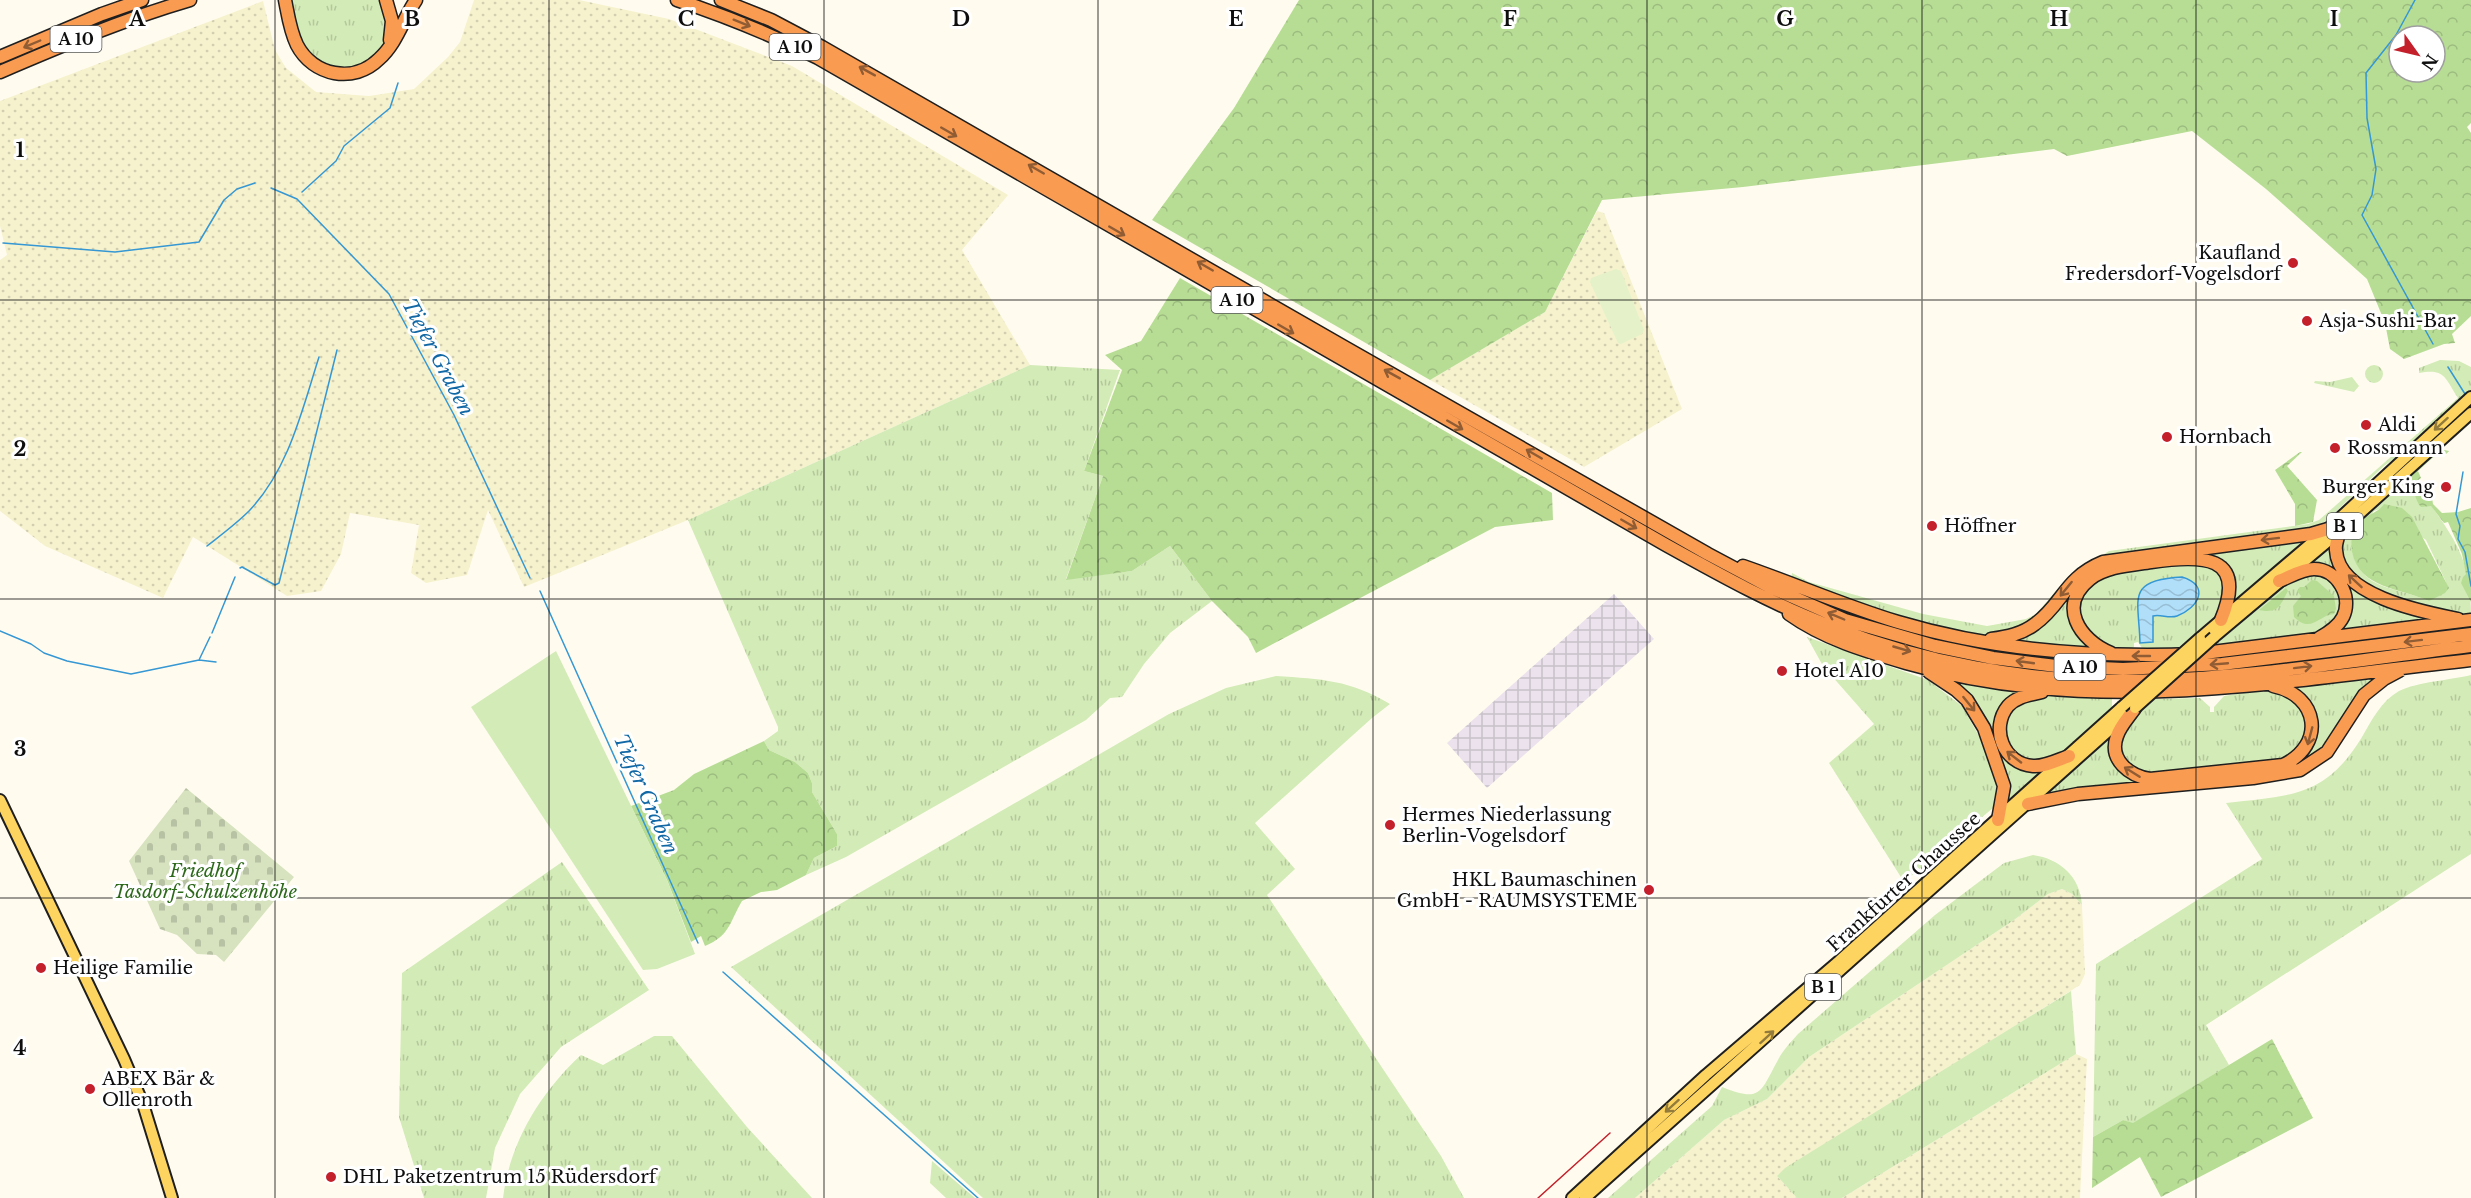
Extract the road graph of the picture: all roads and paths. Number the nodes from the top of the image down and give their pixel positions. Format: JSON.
{"nodes":[{"id":1,"x":119,"y":0,"type":"edge"},
{"id":2,"x":142,"y":0,"type":"edge"},
{"id":3,"x":190,"y":0,"type":"edge"},
{"id":4,"x":285,"y":0,"type":"edge"},
{"id":5,"x":386,"y":0,"type":"edge"},
{"id":6,"x":416,"y":0,"type":"edge"},
{"id":7,"x":677,"y":0,"type":"edge"},
{"id":8,"x":721,"y":0,"type":"edge"},
{"id":9,"x":102,"y":14,"type":"junction"},
{"id":10,"x":387,"y":50,"type":"junction"},
{"id":11,"x":0,"y":57,"type":"edge"},
{"id":12,"x":0,"y":72,"type":"edge"},
{"id":13,"x":2471,"y":397,"type":"edge"},
{"id":14,"x":2471,"y":413,"type":"edge"},
{"id":15,"x":2333,"y":531,"type":"junction"},
{"id":16,"x":1708,"y":554,"type":"junction"},
{"id":17,"x":2279,"y":581,"type":"junction"},
{"id":18,"x":1768,"y":600,"type":"junction"},
{"id":19,"x":2221,"y":620,"type":"junction"},
{"id":20,"x":2469,"y":620,"type":"edge"},
{"id":21,"x":2471,"y":634,"type":"edge"},
{"id":22,"x":2316,"y":640,"type":"junction"},
{"id":23,"x":1981,"y":641,"type":"junction"},
{"id":24,"x":2471,"y":646,"type":"edge"},
{"id":25,"x":2117,"y":655,"type":"junction"},
{"id":26,"x":2471,"y":660,"type":"edge"},
{"id":27,"x":1923,"y":668,"type":"junction"},
{"id":28,"x":2406,"y":668,"type":"junction"},
{"id":29,"x":2266,"y":684,"type":"junction"},
{"id":30,"x":2049,"y":690,"type":"junction"},
{"id":31,"x":2128,"y":708,"type":"junction"},
{"id":32,"x":2068,"y":756,"type":"junction"},
{"id":33,"x":0,"y":800,"type":"edge"},
{"id":34,"x":2028,"y":804,"type":"junction"},
{"id":35,"x":1998,"y":820,"type":"junction"},
{"id":36,"x":172,"y":1198,"type":"edge"},
{"id":37,"x":1572,"y":1198,"type":"edge"},
{"id":38,"x":1585,"y":1198,"type":"edge"}],
"edges":[{"from":1,"to":9,"type":"highway"},
{"from":2,"to":9,"type":"highway","number":"A 10"},
{"from":3,"to":12,"type":"highway","number":"A 10"},
{"from":4,"to":10,"type":"highway"},
{"from":5,"to":10,"type":"highway"},
{"from":6,"to":10,"type":"highway"},
{"from":7,"to":18,"type":"highway","number":"A 10","one_way":true},
{"from":16,"to":8,"type":"highway","number":"A 10","one_way":true},
{"from":9,"to":11,"type":"highway","number":"A 10","one_way":true},
{"from":13,"to":15,"type":"main road","number":"B 1","one_way":true},
{"from":14,"to":15,"type":"main road","number":"B 1"},
{"from":15,"to":17,"type":"main road","number":"B 1"},
{"from":15,"to":19,"type":"main road","number":"B 1"},
{"from":20,"to":15,"type":"highway","one_way":true},
{"from":15,"to":23,"type":"highway","one_way":true},
{"from":21,"to":16,"type":"highway","number":"A 10","one_way":true},
{"from":16,"to":23,"type":"highway"},
{"from":17,"to":22,"type":"highway"},
{"from":17,"to":31,"type":"main road","number":"B 1","bridge":true},
{"from":18,"to":24,"type":"highway","number":"A 10","one_way":true},
{"from":18,"to":27,"type":"highway"},
{"from":19,"to":25,"type":"highway"},
{"from":19,"to":31,"type":"main road","number":"B 1","bridge":true},
{"from":20,"to":22,"type":"highway"},
{"from":22,"to":25,"type":"highway","one_way":true},
{"from":23,"to":25,"type":"highway"},
{"from":26,"to":28,"type":"highway"},
{"from":27,"to":30,"type":"highway"},
{"from":27,"to":35,"type":"highway","one_way":true},
{"from":28,"to":29,"type":"highway"},
{"from":28,"to":34,"type":"highway"},
{"from":29,"to":30,"type":"highway"},
{"from":29,"to":31,"type":"highway","one_way":true},
{"from":32,"to":30,"type":"highway","one_way":true},
{"from":31,"to":32,"type":"main road","name":"Frankfurter Chaussee","number":"B 1"},
{"from":31,"to":34,"type":"main road","name":"Frankfurter Chaussee","number":"B 1"},
{"from":32,"to":35,"type":"main road","name":"Frankfurter Chaussee","number":"B 1"},
{"from":33,"to":36,"type":"main road"},
{"from":38,"to":34,"type":"main road","name":"Frankfurter Chaussee","number":"B 1","one_way":true},
{"from":35,"to":37,"type":"main road","name":"Frankfurter Chaussee","number":"B 1","one_way":true}]}
